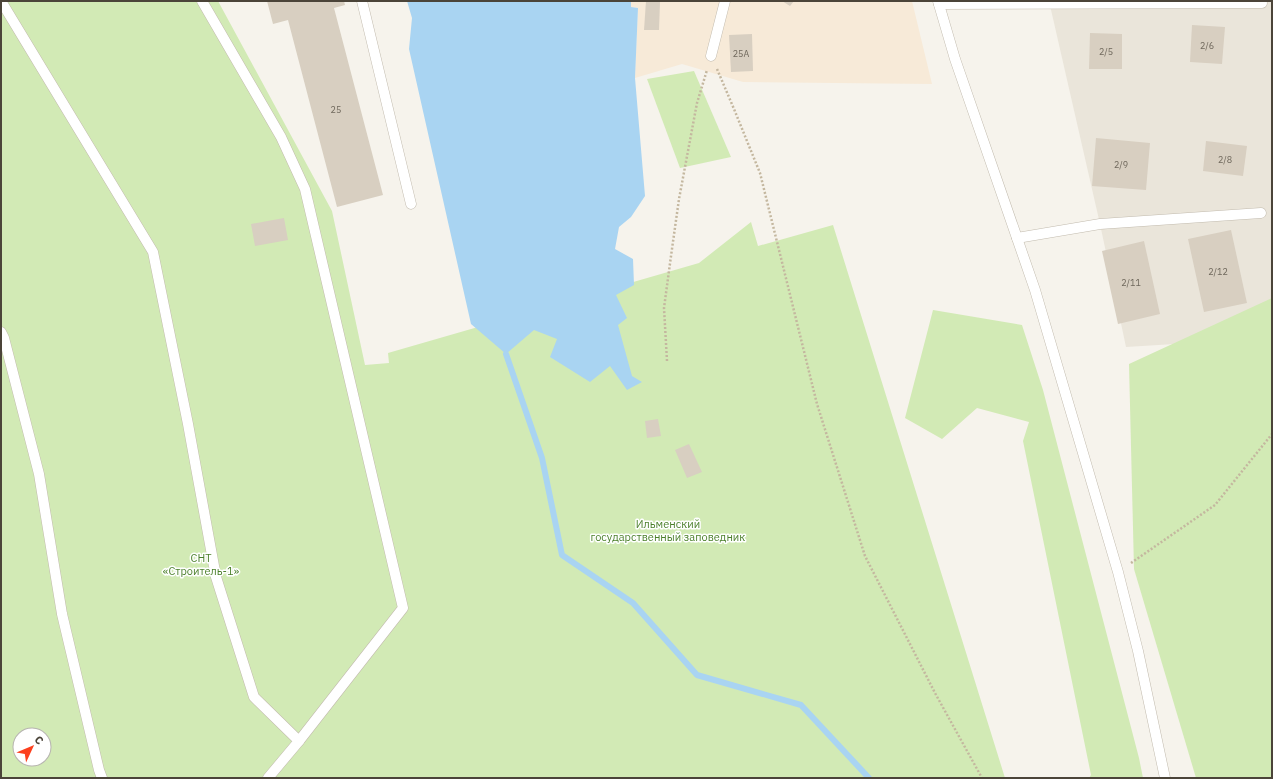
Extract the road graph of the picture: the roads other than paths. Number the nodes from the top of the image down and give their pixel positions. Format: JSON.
{"nodes":[{"id":1,"x":1,"y":1,"type":"edge"},
{"id":2,"x":202,"y":1,"type":"edge"},
{"id":3,"x":362,"y":1,"type":"edge"},
{"id":4,"x":725,"y":1,"type":"edge"},
{"id":5,"x":938,"y":2,"type":"edge"},
{"id":6,"x":1262,"y":3,"type":"dead end"},
{"id":7,"x":711,"y":56,"type":"road end"},
{"id":8,"x":411,"y":204,"type":"dead end"},
{"id":9,"x":1261,"y":214,"type":"dead end"},
{"id":10,"x":1017,"y":238,"type":"junction"},
{"id":11,"x":1,"y":332,"type":"edge"},
{"id":12,"x":299,"y":741,"type":"junction"},
{"id":13,"x":102,"y":778,"type":"edge"},
{"id":14,"x":268,"y":778,"type":"edge"},
{"id":15,"x":1165,"y":778,"type":"edge"}],
"edges":[{"from":1,"to":12,"type":"lane"},
{"from":2,"to":12,"type":"lane"},
{"from":3,"to":8,"type":"lane"},
{"from":4,"to":7,"type":"lane"},
{"from":5,"to":6,"type":"lane"},
{"from":5,"to":10,"type":"lane"},
{"from":9,"to":10,"type":"lane"},
{"from":10,"to":15,"type":"lane"},
{"from":11,"to":13,"type":"lane"},
{"from":12,"to":14,"type":"lane"}]}
